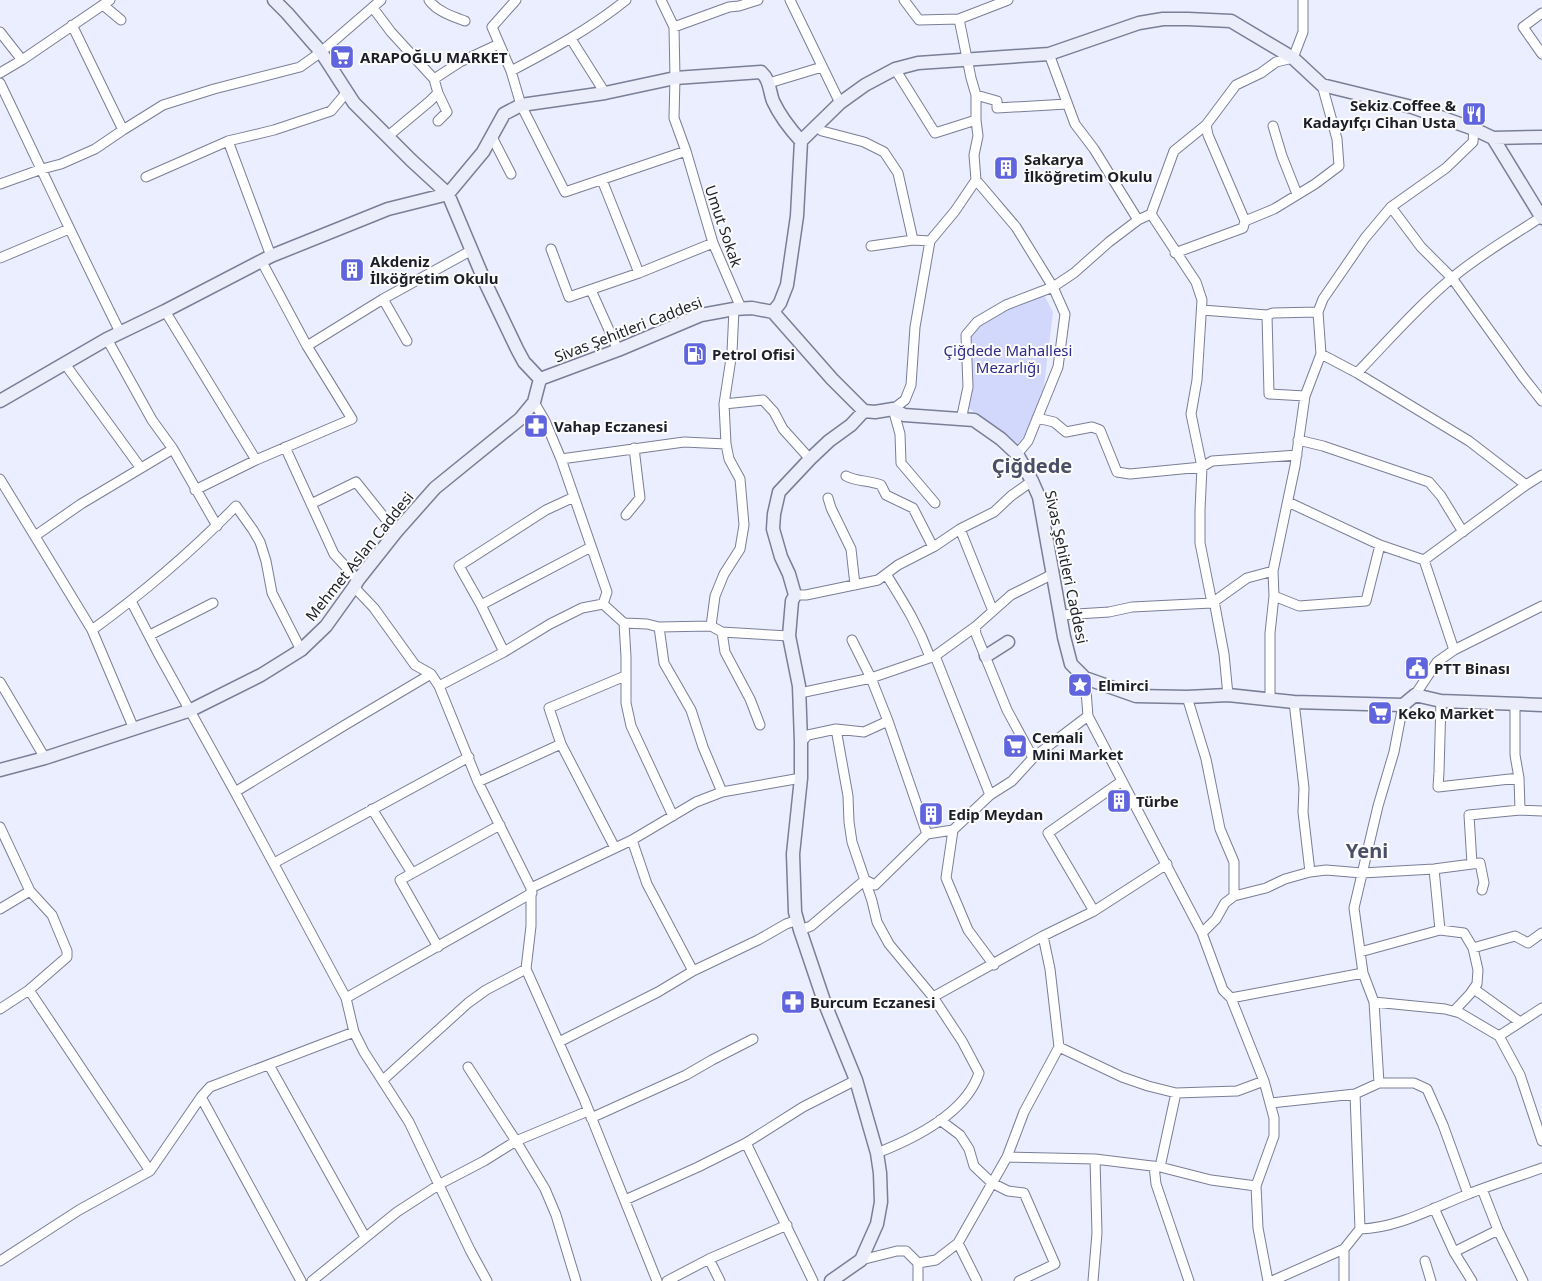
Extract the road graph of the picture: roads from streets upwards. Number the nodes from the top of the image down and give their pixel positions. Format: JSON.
{"nodes":[{"id":1,"x":274,"y":0,"type":"edge"},
{"id":2,"x":381,"y":0,"type":"edge"},
{"id":3,"x":430,"y":0,"type":"edge"},
{"id":4,"x":516,"y":0,"type":"edge"},
{"id":5,"x":626,"y":0,"type":"edge"},
{"id":6,"x":661,"y":0,"type":"edge"},
{"id":7,"x":758,"y":0,"type":"edge"},
{"id":8,"x":790,"y":0,"type":"edge"},
{"id":9,"x":904,"y":0,"type":"edge"},
{"id":10,"x":1303,"y":0,"type":"edge"},
{"id":11,"x":1004,"y":1,"type":"edge"},
{"id":12,"x":107,"y":2,"type":"edge"},
{"id":13,"x":373,"y":8,"type":"junction"},
{"id":14,"x":1542,"y":13,"type":"edge"},
{"id":15,"x":959,"y":19,"type":"junction"},
{"id":16,"x":121,"y":20,"type":"dead end"},
{"id":17,"x":465,"y":20,"type":"dead end"},
{"id":18,"x":72,"y":25,"type":"junction"},
{"id":19,"x":674,"y":27,"type":"junction"},
{"id":20,"x":0,"y":32,"type":"edge"},
{"id":21,"x":571,"y":39,"type":"junction"},
{"id":22,"x":499,"y":44,"type":"junction"},
{"id":23,"x":321,"y":52,"type":"junction"},
{"id":24,"x":1048,"y":54,"type":"junction"},
{"id":25,"x":1542,"y":54,"type":"edge"},
{"id":26,"x":1293,"y":58,"type":"junction"},
{"id":27,"x":968,"y":59,"type":"junction"},
{"id":28,"x":22,"y":60,"type":"junction"},
{"id":29,"x":822,"y":67,"type":"junction"},
{"id":30,"x":895,"y":69,"type":"junction"},
{"id":31,"x":511,"y":71,"type":"junction"},
{"id":32,"x":0,"y":73,"type":"edge"},
{"id":33,"x":434,"y":78,"type":"junction"},
{"id":34,"x":675,"y":78,"type":"junction"},
{"id":35,"x":0,"y":83,"type":"edge"},
{"id":36,"x":769,"y":83,"type":"junction"},
{"id":37,"x":1322,"y":85,"type":"junction"},
{"id":38,"x":346,"y":92,"type":"junction"},
{"id":39,"x":438,"y":93,"type":"junction"},
{"id":40,"x":605,"y":93,"type":"junction"},
{"id":41,"x":976,"y":95,"type":"junction"},
{"id":42,"x":840,"y":103,"type":"junction"},
{"id":43,"x":1067,"y":104,"type":"junction"},
{"id":44,"x":521,"y":105,"type":"junction"},
{"id":45,"x":976,"y":120,"type":"junction"},
{"id":46,"x":438,"y":121,"type":"dead end"},
{"id":47,"x":1206,"y":125,"type":"junction"},
{"id":48,"x":816,"y":126,"type":"junction"},
{"id":49,"x":1272,"y":126,"type":"dead end"},
{"id":50,"x":1474,"y":129,"type":"junction"},
{"id":51,"x":123,"y":130,"type":"junction"},
{"id":52,"x":387,"y":137,"type":"junction"},
{"id":53,"x":492,"y":137,"type":"junction"},
{"id":54,"x":1493,"y":138,"type":"junction"},
{"id":55,"x":1542,"y":138,"type":"edge"},
{"id":56,"x":228,"y":141,"type":"junction"},
{"id":57,"x":801,"y":142,"type":"junction"},
{"id":58,"x":686,"y":151,"type":"junction"},
{"id":59,"x":42,"y":169,"type":"junction"},
{"id":60,"x":511,"y":174,"type":"dead end"},
{"id":61,"x":146,"y":177,"type":"dead end"},
{"id":62,"x":602,"y":180,"type":"junction"},
{"id":63,"x":976,"y":180,"type":"junction"},
{"id":64,"x":0,"y":184,"type":"edge"},
{"id":65,"x":448,"y":194,"type":"junction"},
{"id":66,"x":1297,"y":194,"type":"junction"},
{"id":67,"x":1391,"y":207,"type":"junction"},
{"id":68,"x":1151,"y":214,"type":"junction"},
{"id":69,"x":1541,"y":218,"type":"edge"},
{"id":70,"x":1138,"y":220,"type":"junction"},
{"id":71,"x":1246,"y":221,"type":"junction"},
{"id":72,"x":69,"y":229,"type":"junction"},
{"id":73,"x":913,"y":240,"type":"junction"},
{"id":74,"x":930,"y":242,"type":"junction"},
{"id":75,"x":713,"y":243,"type":"junction"},
{"id":76,"x":871,"y":246,"type":"dead end"},
{"id":77,"x":551,"y":249,"type":"dead end"},
{"id":78,"x":472,"y":250,"type":"junction"},
{"id":79,"x":1175,"y":253,"type":"junction"},
{"id":80,"x":0,"y":258,"type":"edge"},
{"id":81,"x":267,"y":259,"type":"junction"},
{"id":82,"x":639,"y":273,"type":"junction"},
{"id":83,"x":1452,"y":278,"type":"junction"},
{"id":84,"x":1053,"y":287,"type":"junction"},
{"id":85,"x":591,"y":290,"type":"junction"},
{"id":86,"x":383,"y":300,"type":"junction"},
{"id":87,"x":738,"y":309,"type":"junction"},
{"id":88,"x":1202,"y":310,"type":"junction"},
{"id":89,"x":165,"y":311,"type":"junction"},
{"id":90,"x":773,"y":312,"type":"junction"},
{"id":91,"x":1318,"y":312,"type":"junction"},
{"id":92,"x":1267,"y":315,"type":"junction"},
{"id":93,"x":120,"y":332,"type":"junction"},
{"id":94,"x":107,"y":339,"type":"junction"},
{"id":95,"x":407,"y":341,"type":"dead end"},
{"id":96,"x":306,"y":346,"type":"junction"},
{"id":97,"x":618,"y":350,"type":"junction"},
{"id":98,"x":1321,"y":354,"type":"junction"},
{"id":99,"x":65,"y":364,"type":"junction"},
{"id":100,"x":1358,"y":373,"type":"junction"},
{"id":101,"x":540,"y":379,"type":"junction"},
{"id":102,"x":1305,"y":396,"type":"junction"},
{"id":103,"x":0,"y":401,"type":"edge"},
{"id":104,"x":1542,"y":401,"type":"edge"},
{"id":105,"x":534,"y":402,"type":"junction"},
{"id":106,"x":724,"y":404,"type":"junction"},
{"id":107,"x":894,"y":409,"type":"junction"},
{"id":108,"x":864,"y":411,"type":"junction"},
{"id":109,"x":1037,"y":418,"type":"junction"},
{"id":110,"x":960,"y":420,"type":"junction"},
{"id":111,"x":1298,"y":440,"type":"junction"},
{"id":112,"x":726,"y":444,"type":"junction"},
{"id":113,"x":284,"y":447,"type":"junction"},
{"id":114,"x":634,"y":448,"type":"junction"},
{"id":115,"x":173,"y":449,"type":"junction"},
{"id":116,"x":1017,"y":454,"type":"junction"},
{"id":117,"x":1296,"y":455,"type":"junction"},
{"id":118,"x":561,"y":459,"type":"junction"},
{"id":119,"x":810,"y":459,"type":"junction"},
{"id":120,"x":256,"y":460,"type":"junction"},
{"id":121,"x":140,"y":467,"type":"junction"},
{"id":122,"x":1202,"y":467,"type":"junction"},
{"id":123,"x":1542,"y":475,"type":"edge"},
{"id":124,"x":846,"y":476,"type":"dead end"},
{"id":125,"x":0,"y":479,"type":"edge"},
{"id":126,"x":1032,"y":480,"type":"junction"},
{"id":127,"x":1526,"y":485,"type":"junction"},
{"id":128,"x":195,"y":490,"type":"junction"},
{"id":129,"x":574,"y":497,"type":"junction"},
{"id":130,"x":828,"y":498,"type":"dead end"},
{"id":131,"x":1288,"y":502,"type":"junction"},
{"id":132,"x":935,"y":503,"type":"dead end"},
{"id":133,"x":311,"y":504,"type":"junction"},
{"id":134,"x":626,"y":514,"type":"dead end"},
{"id":135,"x":217,"y":526,"type":"junction"},
{"id":136,"x":960,"y":530,"type":"junction"},
{"id":137,"x":396,"y":532,"type":"junction"},
{"id":138,"x":1462,"y":532,"type":"junction"},
{"id":139,"x":35,"y":536,"type":"junction"},
{"id":140,"x":1380,"y":545,"type":"junction"},
{"id":141,"x":591,"y":547,"type":"junction"},
{"id":142,"x":933,"y":547,"type":"junction"},
{"id":143,"x":1424,"y":560,"type":"junction"},
{"id":144,"x":1273,"y":571,"type":"junction"},
{"id":145,"x":886,"y":574,"type":"junction"},
{"id":146,"x":1053,"y":574,"type":"junction"},
{"id":147,"x":356,"y":583,"type":"junction"},
{"id":148,"x":855,"y":585,"type":"junction"},
{"id":149,"x":795,"y":594,"type":"junction"},
{"id":150,"x":1274,"y":596,"type":"junction"},
{"id":151,"x":131,"y":601,"type":"junction"},
{"id":152,"x":213,"y":603,"type":"dead end"},
{"id":153,"x":1212,"y":603,"type":"junction"},
{"id":154,"x":604,"y":604,"type":"junction"},
{"id":155,"x":481,"y":606,"type":"junction"},
{"id":156,"x":1542,"y":606,"type":"edge"},
{"id":157,"x":993,"y":611,"type":"junction"},
{"id":158,"x":1060,"y":615,"type":"junction"},
{"id":159,"x":624,"y":623,"type":"junction"},
{"id":160,"x":711,"y":626,"type":"junction"},
{"id":161,"x":659,"y":627,"type":"junction"},
{"id":162,"x":975,"y":627,"type":"junction"},
{"id":163,"x":92,"y":630,"type":"junction"},
{"id":164,"x":722,"y":632,"type":"junction"},
{"id":165,"x":150,"y":636,"type":"junction"},
{"id":166,"x":789,"y":636,"type":"junction"},
{"id":167,"x":852,"y":640,"type":"dead end"},
{"id":168,"x":1008,"y":642,"type":"dead end"},
{"id":169,"x":301,"y":650,"type":"junction"},
{"id":170,"x":1454,"y":650,"type":"junction"},
{"id":171,"x":504,"y":652,"type":"junction"},
{"id":172,"x":932,"y":656,"type":"junction"},
{"id":173,"x":986,"y":656,"type":"junction"},
{"id":174,"x":431,"y":674,"type":"junction"},
{"id":175,"x":625,"y":676,"type":"junction"},
{"id":176,"x":871,"y":678,"type":"junction"},
{"id":177,"x":1085,"y":678,"type":"junction"},
{"id":178,"x":0,"y":682,"type":"edge"},
{"id":179,"x":439,"y":686,"type":"junction"},
{"id":180,"x":800,"y":693,"type":"junction"},
{"id":181,"x":1228,"y":695,"type":"junction"},
{"id":182,"x":1415,"y":695,"type":"junction"},
{"id":183,"x":1187,"y":697,"type":"junction"},
{"id":184,"x":1270,"y":699,"type":"junction"},
{"id":185,"x":1441,"y":701,"type":"junction"},
{"id":186,"x":1294,"y":702,"type":"junction"},
{"id":187,"x":1515,"y":703,"type":"junction"},
{"id":188,"x":1403,"y":705,"type":"junction"},
{"id":189,"x":1542,"y":706,"type":"edge"},
{"id":190,"x":191,"y":710,"type":"junction"},
{"id":191,"x":1088,"y":716,"type":"junction"},
{"id":192,"x":888,"y":721,"type":"junction"},
{"id":193,"x":760,"y":725,"type":"dead end"},
{"id":194,"x":134,"y":729,"type":"junction"},
{"id":195,"x":836,"y":729,"type":"junction"},
{"id":196,"x":801,"y":742,"type":"junction"},
{"id":197,"x":561,"y":744,"type":"junction"},
{"id":198,"x":469,"y":757,"type":"junction"},
{"id":199,"x":45,"y":758,"type":"junction"},
{"id":200,"x":1033,"y":758,"type":"junction"},
{"id":201,"x":0,"y":770,"type":"edge"},
{"id":202,"x":801,"y":778,"type":"junction"},
{"id":203,"x":1519,"y":778,"type":"junction"},
{"id":204,"x":1122,"y":781,"type":"junction"},
{"id":205,"x":478,"y":782,"type":"junction"},
{"id":206,"x":235,"y":792,"type":"junction"},
{"id":207,"x":722,"y":792,"type":"junction"},
{"id":208,"x":990,"y":795,"type":"junction"},
{"id":209,"x":372,"y":809,"type":"junction"},
{"id":210,"x":1520,"y":810,"type":"junction"},
{"id":211,"x":1542,"y":811,"type":"edge"},
{"id":212,"x":673,"y":816,"type":"junction"},
{"id":213,"x":500,"y":825,"type":"junction"},
{"id":214,"x":0,"y":827,"type":"edge"},
{"id":215,"x":953,"y":830,"type":"junction"},
{"id":216,"x":927,"y":834,"type":"junction"},
{"id":217,"x":632,"y":840,"type":"junction"},
{"id":218,"x":615,"y":848,"type":"junction"},
{"id":219,"x":274,"y":863,"type":"junction"},
{"id":220,"x":1167,"y":864,"type":"junction"},
{"id":221,"x":1472,"y":864,"type":"junction"},
{"id":222,"x":1434,"y":869,"type":"junction"},
{"id":223,"x":1310,"y":872,"type":"junction"},
{"id":224,"x":412,"y":873,"type":"junction"},
{"id":225,"x":1362,"y":873,"type":"junction"},
{"id":226,"x":864,"y":880,"type":"junction"},
{"id":227,"x":531,"y":890,"type":"junction"},
{"id":228,"x":1482,"y":890,"type":"dead end"},
{"id":229,"x":30,"y":891,"type":"junction"},
{"id":230,"x":1234,"y":896,"type":"junction"},
{"id":231,"x":0,"y":909,"type":"edge"},
{"id":232,"x":1094,"y":910,"type":"junction"},
{"id":233,"x":798,"y":925,"type":"junction"},
{"id":234,"x":1440,"y":930,"type":"junction"},
{"id":235,"x":1202,"y":932,"type":"junction"},
{"id":236,"x":1542,"y":933,"type":"edge"},
{"id":237,"x":1043,"y":936,"type":"junction"},
{"id":238,"x":438,"y":947,"type":"junction"},
{"id":239,"x":1473,"y":948,"type":"junction"},
{"id":240,"x":1360,"y":952,"type":"junction"},
{"id":241,"x":994,"y":965,"type":"junction"},
{"id":242,"x":526,"y":969,"type":"junction"},
{"id":243,"x":693,"y":971,"type":"junction"},
{"id":244,"x":1363,"y":973,"type":"junction"},
{"id":245,"x":1474,"y":989,"type":"junction"},
{"id":246,"x":29,"y":990,"type":"junction"},
{"id":247,"x":933,"y":997,"type":"junction"},
{"id":248,"x":346,"y":998,"type":"junction"},
{"id":249,"x":1232,"y":998,"type":"junction"},
{"id":250,"x":1374,"y":1002,"type":"junction"},
{"id":251,"x":1542,"y":1008,"type":"edge"},
{"id":252,"x":0,"y":1009,"type":"edge"},
{"id":253,"x":1454,"y":1011,"type":"junction"},
{"id":254,"x":1520,"y":1022,"type":"junction"},
{"id":255,"x":354,"y":1032,"type":"junction"},
{"id":256,"x":1499,"y":1036,"type":"junction"},
{"id":257,"x":753,"y":1039,"type":"dead end"},
{"id":258,"x":559,"y":1042,"type":"junction"},
{"id":259,"x":1059,"y":1047,"type":"junction"},
{"id":260,"x":269,"y":1064,"type":"junction"},
{"id":261,"x":468,"y":1067,"type":"dead end"},
{"id":262,"x":383,"y":1080,"type":"junction"},
{"id":263,"x":856,"y":1080,"type":"junction"},
{"id":264,"x":1264,"y":1081,"type":"junction"},
{"id":265,"x":1379,"y":1083,"type":"junction"},
{"id":266,"x":1176,"y":1093,"type":"junction"},
{"id":267,"x":1355,"y":1094,"type":"junction"},
{"id":268,"x":201,"y":1097,"type":"junction"},
{"id":269,"x":1271,"y":1103,"type":"junction"},
{"id":270,"x":590,"y":1115,"type":"junction"},
{"id":271,"x":940,"y":1120,"type":"junction"},
{"id":272,"x":1542,"y":1141,"type":"edge"},
{"id":273,"x":516,"y":1142,"type":"junction"},
{"id":274,"x":746,"y":1143,"type":"junction"},
{"id":275,"x":877,"y":1154,"type":"junction"},
{"id":276,"x":1006,"y":1157,"type":"junction"},
{"id":277,"x":1095,"y":1159,"type":"junction"},
{"id":278,"x":1157,"y":1166,"type":"junction"},
{"id":279,"x":1542,"y":1168,"type":"edge"},
{"id":280,"x":150,"y":1171,"type":"junction"},
{"id":281,"x":992,"y":1183,"type":"junction"},
{"id":282,"x":440,"y":1184,"type":"junction"},
{"id":283,"x":1256,"y":1186,"type":"junction"},
{"id":284,"x":1482,"y":1189,"type":"junction"},
{"id":285,"x":1468,"y":1194,"type":"junction"},
{"id":286,"x":625,"y":1200,"type":"junction"},
{"id":287,"x":1434,"y":1208,"type":"junction"},
{"id":288,"x":786,"y":1225,"type":"junction"},
{"id":289,"x":1360,"y":1229,"type":"junction"},
{"id":290,"x":1498,"y":1230,"type":"junction"},
{"id":291,"x":365,"y":1238,"type":"junction"},
{"id":292,"x":958,"y":1243,"type":"junction"},
{"id":293,"x":1344,"y":1250,"type":"junction"},
{"id":294,"x":1454,"y":1252,"type":"junction"},
{"id":295,"x":709,"y":1259,"type":"junction"},
{"id":296,"x":861,"y":1260,"type":"junction"},
{"id":297,"x":1425,"y":1260,"type":"dead end"},
{"id":298,"x":0,"y":1261,"type":"edge"},
{"id":299,"x":918,"y":1263,"type":"junction"},
{"id":300,"x":300,"y":1281,"type":"edge"},
{"id":301,"x":312,"y":1281,"type":"edge"},
{"id":302,"x":487,"y":1281,"type":"edge"},
{"id":303,"x":576,"y":1281,"type":"edge"},
{"id":304,"x":657,"y":1281,"type":"edge"},
{"id":305,"x":667,"y":1281,"type":"edge"},
{"id":306,"x":720,"y":1281,"type":"edge"},
{"id":307,"x":813,"y":1281,"type":"edge"},
{"id":308,"x":832,"y":1281,"type":"edge"},
{"id":309,"x":918,"y":1281,"type":"edge"},
{"id":310,"x":977,"y":1281,"type":"edge"},
{"id":311,"x":1019,"y":1281,"type":"edge"},
{"id":312,"x":1092,"y":1281,"type":"edge"},
{"id":313,"x":1189,"y":1281,"type":"edge"},
{"id":314,"x":1268,"y":1281,"type":"edge"},
{"id":315,"x":1272,"y":1281,"type":"edge"},
{"id":316,"x":1344,"y":1281,"type":"edge"},
{"id":317,"x":1431,"y":1281,"type":"edge"},
{"id":318,"x":1472,"y":1281,"type":"edge"},
{"id":319,"x":1523,"y":1281,"type":"edge"}],
"edges":[{"from":1,"to":23,"type":"street"},
{"from":2,"to":13,"type":"street"},
{"from":3,"to":17,"type":"street"},
{"from":4,"to":22,"type":"street"},
{"from":5,"to":21,"type":"street"},
{"from":6,"to":19,"type":"street"},
{"from":7,"to":19,"type":"street"},
{"from":8,"to":29,"type":"street"},
{"from":9,"to":15,"type":"street"},
{"from":10,"to":26,"type":"street"},
{"from":11,"to":15,"type":"street"},
{"from":12,"to":16,"type":"street"},
{"from":12,"to":18,"type":"street"},
{"from":13,"to":23,"type":"street"},
{"from":13,"to":33,"type":"street"},
{"from":14,"to":25,"type":"street"},
{"from":15,"to":27,"type":"street"},
{"from":18,"to":28,"type":"street"},
{"from":18,"to":51,"type":"street"},
{"from":19,"to":34,"type":"street","name":"Umut Sokak"},
{"from":20,"to":28,"type":"street"},
{"from":21,"to":31,"type":"street"},
{"from":21,"to":40,"type":"street"},
{"from":22,"to":31,"type":"street"},
{"from":22,"to":33,"type":"street"},
{"from":23,"to":38,"type":"street"},
{"from":23,"to":51,"type":"street"},
{"from":24,"to":26,"type":"street"},
{"from":24,"to":27,"type":"street"},
{"from":24,"to":43,"type":"street"},
{"from":26,"to":37,"type":"street"},
{"from":26,"to":47,"type":"street"},
{"from":27,"to":30,"type":"street"},
{"from":27,"to":41,"type":"street"},
{"from":28,"to":32,"type":"street"},
{"from":29,"to":36,"type":"street"},
{"from":29,"to":42,"type":"street"},
{"from":30,"to":42,"type":"street"},
{"from":30,"to":45,"type":"street"},
{"from":31,"to":44,"type":"street"},
{"from":33,"to":39,"type":"street"},
{"from":34,"to":36,"type":"street"},
{"from":34,"to":40,"type":"street"},
{"from":34,"to":58,"type":"street","name":"Umut Sokak"},
{"from":35,"to":59,"type":"street"},
{"from":36,"to":57,"type":"street"},
{"from":37,"to":50,"type":"street"},
{"from":37,"to":66,"type":"street"},
{"from":38,"to":52,"type":"street"},
{"from":38,"to":56,"type":"street"},
{"from":39,"to":46,"type":"street"},
{"from":39,"to":52,"type":"street"},
{"from":40,"to":44,"type":"street"},
{"from":41,"to":43,"type":"street"},
{"from":41,"to":45,"type":"street"},
{"from":42,"to":48,"type":"street"},
{"from":43,"to":70,"type":"street"},
{"from":44,"to":53,"type":"street"},
{"from":44,"to":62,"type":"street"},
{"from":45,"to":63,"type":"street"},
{"from":47,"to":68,"type":"street"},
{"from":47,"to":71,"type":"street"},
{"from":48,"to":57,"type":"street"},
{"from":48,"to":73,"type":"street"},
{"from":49,"to":66,"type":"street"},
{"from":50,"to":54,"type":"street"},
{"from":50,"to":67,"type":"street"},
{"from":51,"to":59,"type":"street"},
{"from":52,"to":65,"type":"street"},
{"from":53,"to":60,"type":"street"},
{"from":53,"to":65,"type":"street"},
{"from":54,"to":55,"type":"street"},
{"from":54,"to":69,"type":"street"},
{"from":56,"to":61,"type":"street"},
{"from":56,"to":81,"type":"street"},
{"from":57,"to":90,"type":"street"},
{"from":58,"to":62,"type":"street"},
{"from":58,"to":75,"type":"street","name":"Umut Sokak"},
{"from":59,"to":64,"type":"street"},
{"from":59,"to":72,"type":"street"},
{"from":62,"to":82,"type":"street"},
{"from":63,"to":74,"type":"street"},
{"from":63,"to":84,"type":"street"},
{"from":65,"to":78,"type":"street"},
{"from":65,"to":81,"type":"street"},
{"from":66,"to":71,"type":"street"},
{"from":67,"to":83,"type":"street"},
{"from":67,"to":91,"type":"street"},
{"from":68,"to":70,"type":"street"},
{"from":68,"to":79,"type":"street"},
{"from":69,"to":83,"type":"street"},
{"from":70,"to":84,"type":"street"},
{"from":71,"to":79,"type":"street"},
{"from":72,"to":80,"type":"street"},
{"from":72,"to":93,"type":"street"},
{"from":73,"to":74,"type":"street"},
{"from":73,"to":76,"type":"street"},
{"from":74,"to":107,"type":"street"},
{"from":75,"to":82,"type":"street"},
{"from":75,"to":87,"type":"street","name":"Umut Sokak"},
{"from":77,"to":85,"type":"street"},
{"from":78,"to":86,"type":"street"},
{"from":78,"to":101,"type":"street"},
{"from":79,"to":88,"type":"street"},
{"from":81,"to":89,"type":"street"},
{"from":81,"to":96,"type":"street"},
{"from":82,"to":85,"type":"street"},
{"from":83,"to":100,"type":"street"},
{"from":83,"to":104,"type":"street"},
{"from":84,"to":109,"type":"street"},
{"from":84,"to":110,"type":"street"},
{"from":85,"to":97,"type":"street"},
{"from":86,"to":95,"type":"street"},
{"from":86,"to":96,"type":"street"},
{"from":87,"to":90,"type":"street","name":"Sivas Şehitleri Caddesi"},
{"from":87,"to":97,"type":"street","name":"Sivas Şehitleri Caddesi"},
{"from":87,"to":106,"type":"street","name":"Umut Sokak"},
{"from":88,"to":92,"type":"street"},
{"from":88,"to":122,"type":"street"},
{"from":89,"to":93,"type":"street"},
{"from":89,"to":120,"type":"street"},
{"from":90,"to":108,"type":"street"},
{"from":91,"to":92,"type":"street"},
{"from":91,"to":98,"type":"street"},
{"from":92,"to":102,"type":"street"},
{"from":93,"to":94,"type":"street"},
{"from":94,"to":99,"type":"street"},
{"from":94,"to":115,"type":"street"},
{"from":96,"to":113,"type":"street"},
{"from":97,"to":101,"type":"street","name":"Sivas Şehitleri Caddesi"},
{"from":98,"to":100,"type":"street"},
{"from":98,"to":102,"type":"street"},
{"from":99,"to":103,"type":"street"},
{"from":99,"to":121,"type":"street"},
{"from":100,"to":127,"type":"street"},
{"from":101,"to":105,"type":"street","name":"Mehmet Aslan Caddesi"},
{"from":102,"to":111,"type":"street"},
{"from":105,"to":118,"type":"street"},
{"from":105,"to":137,"type":"street","name":"Mehmet Aslan Caddesi"},
{"from":106,"to":112,"type":"street","name":"Umut Sokak"},
{"from":106,"to":119,"type":"street"},
{"from":107,"to":108,"type":"street","name":"Sivas Şehitleri Caddesi"},
{"from":107,"to":110,"type":"street","name":"Sivas Şehitleri Caddesi"},
{"from":107,"to":132,"type":"street"},
{"from":108,"to":119,"type":"street"},
{"from":109,"to":116,"type":"street"},
{"from":109,"to":122,"type":"street"},
{"from":110,"to":116,"type":"street","name":"Sivas Şehitleri Caddesi"},
{"from":111,"to":117,"type":"street"},
{"from":111,"to":138,"type":"street"},
{"from":112,"to":114,"type":"street"},
{"from":112,"to":160,"type":"street","name":"Umut Sokak"},
{"from":113,"to":120,"type":"street"},
{"from":113,"to":133,"type":"street"},
{"from":114,"to":118,"type":"street"},
{"from":114,"to":134,"type":"street"},
{"from":115,"to":121,"type":"street"},
{"from":115,"to":128,"type":"street"},
{"from":116,"to":126,"type":"street","name":"Sivas Şehitleri Caddesi"},
{"from":117,"to":122,"type":"street"},
{"from":117,"to":131,"type":"street"},
{"from":118,"to":129,"type":"street"},
{"from":119,"to":149,"type":"street"},
{"from":120,"to":128,"type":"street"},
{"from":121,"to":139,"type":"street"},
{"from":122,"to":153,"type":"street"},
{"from":123,"to":127,"type":"street"},
{"from":124,"to":142,"type":"street"},
{"from":125,"to":139,"type":"street"},
{"from":126,"to":136,"type":"street"},
{"from":126,"to":146,"type":"street","name":"Sivas Şehitleri Caddesi"},
{"from":127,"to":138,"type":"street"},
{"from":128,"to":135,"type":"street"},
{"from":129,"to":141,"type":"street"},
{"from":129,"to":155,"type":"street"},
{"from":130,"to":148,"type":"street"},
{"from":131,"to":140,"type":"street"},
{"from":131,"to":144,"type":"street"},
{"from":133,"to":137,"type":"street"},
{"from":133,"to":147,"type":"street"},
{"from":135,"to":151,"type":"street"},
{"from":135,"to":169,"type":"street"},
{"from":136,"to":142,"type":"street"},
{"from":136,"to":157,"type":"street"},
{"from":137,"to":147,"type":"street","name":"Mehmet Aslan Caddesi"},
{"from":138,"to":143,"type":"street"},
{"from":139,"to":163,"type":"street"},
{"from":140,"to":143,"type":"street"},
{"from":140,"to":150,"type":"street"},
{"from":141,"to":154,"type":"street"},
{"from":141,"to":155,"type":"street"},
{"from":142,"to":145,"type":"street"},
{"from":143,"to":170,"type":"street"},
{"from":144,"to":150,"type":"street"},
{"from":144,"to":153,"type":"street"},
{"from":145,"to":148,"type":"street"},
{"from":145,"to":172,"type":"street"},
{"from":146,"to":157,"type":"street"},
{"from":146,"to":158,"type":"street","name":"Sivas Şehitleri Caddesi"},
{"from":147,"to":169,"type":"street","name":"Mehmet Aslan Caddesi"},
{"from":147,"to":174,"type":"street"},
{"from":148,"to":149,"type":"street"},
{"from":149,"to":166,"type":"street"},
{"from":150,"to":184,"type":"street"},
{"from":151,"to":163,"type":"street"},
{"from":151,"to":165,"type":"street"},
{"from":152,"to":165,"type":"street"},
{"from":153,"to":158,"type":"street"},
{"from":153,"to":181,"type":"street"},
{"from":154,"to":159,"type":"street"},
{"from":154,"to":171,"type":"street"},
{"from":155,"to":171,"type":"street"},
{"from":156,"to":170,"type":"street"},
{"from":157,"to":162,"type":"street"},
{"from":158,"to":177,"type":"street","name":"Sivas Şehitleri Caddesi"},
{"from":159,"to":161,"type":"street"},
{"from":159,"to":175,"type":"street"},
{"from":160,"to":161,"type":"street"},
{"from":160,"to":164,"type":"street"},
{"from":161,"to":207,"type":"street"},
{"from":162,"to":172,"type":"street"},
{"from":162,"to":173,"type":"street"},
{"from":163,"to":194,"type":"street"},
{"from":164,"to":166,"type":"street"},
{"from":164,"to":193,"type":"street"},
{"from":165,"to":190,"type":"street"},
{"from":166,"to":180,"type":"street"},
{"from":167,"to":176,"type":"street"},
{"from":168,"to":173,"type":"street"},
{"from":169,"to":190,"type":"street","name":"Mehmet Aslan Caddesi"},
{"from":170,"to":182,"type":"street"},
{"from":171,"to":179,"type":"street"},
{"from":172,"to":176,"type":"street"},
{"from":172,"to":208,"type":"street"},
{"from":173,"to":200,"type":"street"},
{"from":174,"to":179,"type":"street"},
{"from":174,"to":206,"type":"street"},
{"from":175,"to":197,"type":"street"},
{"from":175,"to":212,"type":"street"},
{"from":176,"to":180,"type":"street"},
{"from":176,"to":192,"type":"street"},
{"from":177,"to":183,"type":"street"},
{"from":177,"to":191,"type":"street"},
{"from":178,"to":199,"type":"street"},
{"from":179,"to":198,"type":"street"},
{"from":180,"to":196,"type":"street"},
{"from":181,"to":183,"type":"street"},
{"from":181,"to":184,"type":"street"},
{"from":182,"to":185,"type":"street"},
{"from":182,"to":188,"type":"street"},
{"from":183,"to":230,"type":"street"},
{"from":184,"to":186,"type":"street"},
{"from":185,"to":187,"type":"street"},
{"from":185,"to":203,"type":"street"},
{"from":186,"to":188,"type":"street"},
{"from":186,"to":223,"type":"street"},
{"from":187,"to":189,"type":"street"},
{"from":187,"to":203,"type":"street"},
{"from":188,"to":225,"type":"street"},
{"from":190,"to":194,"type":"street","name":"Mehmet Aslan Caddesi"},
{"from":190,"to":206,"type":"street"},
{"from":191,"to":200,"type":"street"},
{"from":191,"to":204,"type":"street"},
{"from":192,"to":195,"type":"street"},
{"from":192,"to":216,"type":"street"},
{"from":194,"to":199,"type":"street","name":"Mehmet Aslan Caddesi"},
{"from":195,"to":196,"type":"street"},
{"from":195,"to":226,"type":"street"},
{"from":196,"to":202,"type":"street"},
{"from":197,"to":205,"type":"street"},
{"from":197,"to":218,"type":"street"},
{"from":198,"to":205,"type":"street"},
{"from":198,"to":209,"type":"street"},
{"from":199,"to":201,"type":"street","name":"Mehmet Aslan Caddesi"},
{"from":200,"to":208,"type":"street"},
{"from":202,"to":207,"type":"street"},
{"from":202,"to":233,"type":"street"},
{"from":203,"to":210,"type":"street"},
{"from":204,"to":220,"type":"street"},
{"from":204,"to":232,"type":"street"},
{"from":205,"to":213,"type":"street"},
{"from":206,"to":219,"type":"street"},
{"from":207,"to":212,"type":"street"},
{"from":208,"to":215,"type":"street"},
{"from":209,"to":219,"type":"street"},
{"from":209,"to":224,"type":"street"},
{"from":210,"to":211,"type":"street"},
{"from":210,"to":221,"type":"street"},
{"from":212,"to":217,"type":"street"},
{"from":213,"to":224,"type":"street"},
{"from":213,"to":227,"type":"street"},
{"from":214,"to":229,"type":"street"},
{"from":215,"to":216,"type":"street"},
{"from":215,"to":241,"type":"street"},
{"from":216,"to":226,"type":"street"},
{"from":217,"to":218,"type":"street"},
{"from":217,"to":243,"type":"street"},
{"from":218,"to":227,"type":"street"},
{"from":219,"to":248,"type":"street"},
{"from":220,"to":232,"type":"street"},
{"from":220,"to":235,"type":"street"},
{"from":221,"to":222,"type":"street"},
{"from":221,"to":228,"type":"street"},
{"from":222,"to":225,"type":"street"},
{"from":222,"to":234,"type":"street"},
{"from":223,"to":225,"type":"street"},
{"from":223,"to":230,"type":"street"},
{"from":224,"to":238,"type":"street"},
{"from":225,"to":240,"type":"street"},
{"from":226,"to":233,"type":"street"},
{"from":226,"to":247,"type":"street"},
{"from":227,"to":238,"type":"street"},
{"from":227,"to":242,"type":"street"},
{"from":229,"to":231,"type":"street"},
{"from":229,"to":246,"type":"street"},
{"from":230,"to":235,"type":"street"},
{"from":232,"to":237,"type":"street"},
{"from":233,"to":243,"type":"street"},
{"from":233,"to":263,"type":"street"},
{"from":234,"to":239,"type":"street"},
{"from":234,"to":240,"type":"street"},
{"from":235,"to":249,"type":"street"},
{"from":236,"to":239,"type":"street"},
{"from":237,"to":241,"type":"street"},
{"from":237,"to":259,"type":"street"},
{"from":238,"to":248,"type":"street"},
{"from":239,"to":245,"type":"street"},
{"from":240,"to":244,"type":"street"},
{"from":241,"to":247,"type":"street"},
{"from":242,"to":258,"type":"street"},
{"from":242,"to":262,"type":"street"},
{"from":243,"to":258,"type":"street"},
{"from":244,"to":249,"type":"street"},
{"from":244,"to":250,"type":"street"},
{"from":245,"to":253,"type":"street"},
{"from":245,"to":254,"type":"street"},
{"from":246,"to":252,"type":"street"},
{"from":246,"to":280,"type":"street"},
{"from":247,"to":271,"type":"street"},
{"from":248,"to":255,"type":"street"},
{"from":249,"to":264,"type":"street"},
{"from":250,"to":253,"type":"street"},
{"from":250,"to":265,"type":"street"},
{"from":251,"to":254,"type":"street"},
{"from":253,"to":256,"type":"street"},
{"from":254,"to":256,"type":"street"},
{"from":255,"to":260,"type":"street"},
{"from":255,"to":262,"type":"street"},
{"from":256,"to":272,"type":"street"},
{"from":257,"to":270,"type":"street"},
{"from":258,"to":270,"type":"street"},
{"from":259,"to":266,"type":"street"},
{"from":259,"to":276,"type":"street"},
{"from":260,"to":268,"type":"street"},
{"from":260,"to":291,"type":"street"},
{"from":261,"to":273,"type":"street"},
{"from":262,"to":282,"type":"street"},
{"from":263,"to":274,"type":"street"},
{"from":263,"to":275,"type":"street"},
{"from":264,"to":266,"type":"street"},
{"from":264,"to":269,"type":"street"},
{"from":265,"to":267,"type":"street"},
{"from":265,"to":285,"type":"street"},
{"from":266,"to":278,"type":"street"},
{"from":267,"to":269,"type":"street"},
{"from":267,"to":289,"type":"street"},
{"from":268,"to":280,"type":"street"},
{"from":268,"to":300,"type":"street"},
{"from":269,"to":283,"type":"street"},
{"from":270,"to":273,"type":"street"},
{"from":270,"to":286,"type":"street"},
{"from":271,"to":275,"type":"street"},
{"from":271,"to":281,"type":"street"},
{"from":273,"to":282,"type":"street"},
{"from":273,"to":303,"type":"street"},
{"from":274,"to":286,"type":"street"},
{"from":274,"to":288,"type":"street"},
{"from":275,"to":296,"type":"street"},
{"from":276,"to":277,"type":"street"},
{"from":276,"to":281,"type":"street"},
{"from":277,"to":278,"type":"street"},
{"from":277,"to":312,"type":"street"},
{"from":278,"to":283,"type":"street"},
{"from":278,"to":313,"type":"street"},
{"from":279,"to":284,"type":"street"},
{"from":280,"to":298,"type":"street"},
{"from":281,"to":292,"type":"street"},
{"from":281,"to":311,"type":"street"},
{"from":282,"to":291,"type":"street"},
{"from":282,"to":302,"type":"street"},
{"from":283,"to":314,"type":"street"},
{"from":284,"to":285,"type":"street"},
{"from":284,"to":290,"type":"street"},
{"from":285,"to":287,"type":"street"},
{"from":286,"to":304,"type":"street"},
{"from":287,"to":289,"type":"street"},
{"from":287,"to":294,"type":"street"},
{"from":288,"to":295,"type":"street"},
{"from":288,"to":307,"type":"street"},
{"from":289,"to":293,"type":"street"},
{"from":290,"to":294,"type":"street"},
{"from":290,"to":319,"type":"street"},
{"from":291,"to":301,"type":"street"},
{"from":292,"to":299,"type":"street"},
{"from":292,"to":310,"type":"street"},
{"from":293,"to":315,"type":"street"},
{"from":293,"to":316,"type":"street"},
{"from":294,"to":318,"type":"street"},
{"from":295,"to":305,"type":"street"},
{"from":295,"to":306,"type":"street"},
{"from":296,"to":299,"type":"street"},
{"from":296,"to":308,"type":"street"},
{"from":297,"to":317,"type":"street"},
{"from":299,"to":309,"type":"street"}]}
